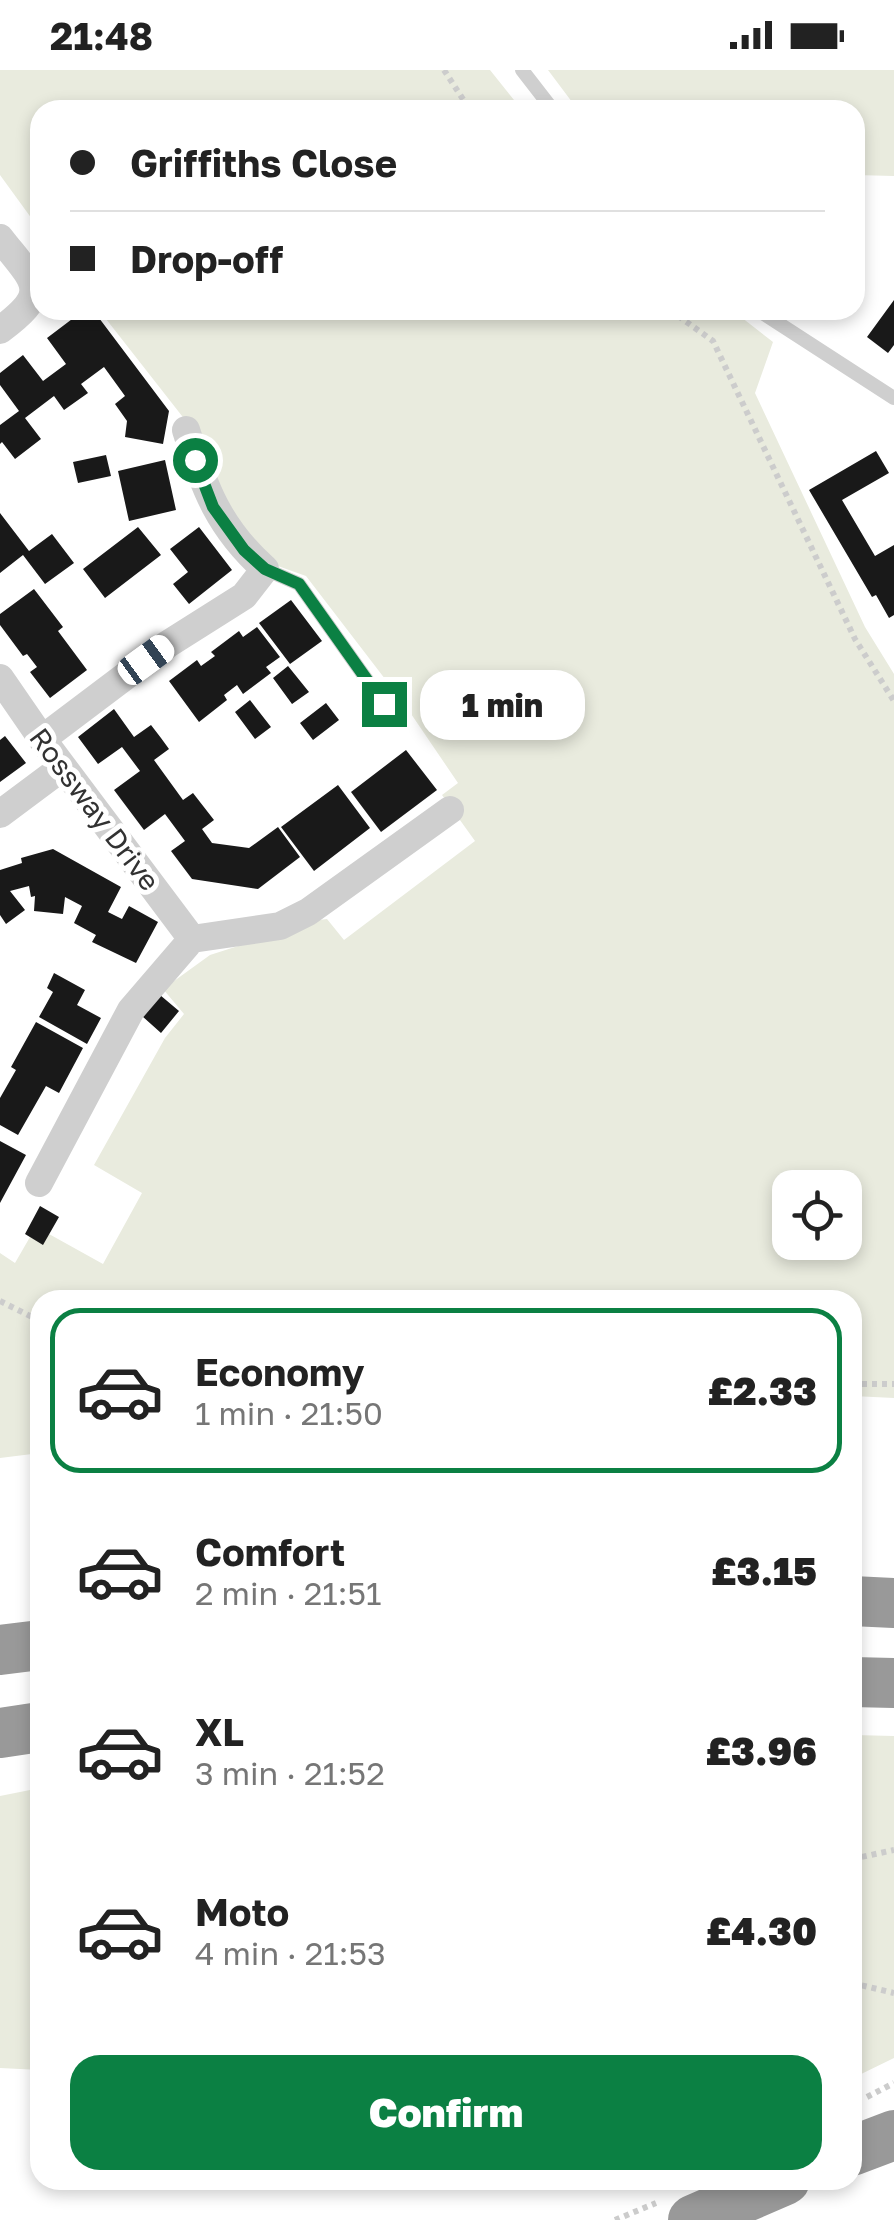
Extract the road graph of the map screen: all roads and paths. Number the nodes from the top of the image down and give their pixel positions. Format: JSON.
{"nodes":[{"id":1,"x":444,"y":70,"type":"edge"},
{"id":2,"x":522,"y":70,"type":"edge"},
{"id":3,"x":464,"y":100,"type":"edge"},
{"id":4,"x":544,"y":100,"type":"edge"},
{"id":5,"x":0,"y":238,"type":"edge"},
{"id":6,"x":30,"y":277,"type":"edge"},
{"id":7,"x":30,"y":306,"type":"edge"},
{"id":8,"x":683,"y":320,"type":"edge"},
{"id":9,"x":773,"y":320,"type":"edge"},
{"id":10,"x":0,"y":330,"type":"edge"},
{"id":11,"x":894,"y":398,"type":"edge"},
{"id":12,"x":186,"y":430,"type":"dead end"},
{"id":13,"x":265,"y":569,"type":"junction"},
{"id":14,"x":0,"y":678,"type":"edge"},
{"id":15,"x":894,"y":701,"type":"edge"},
{"id":16,"x":384,"y":704,"type":"dead end"},
{"id":17,"x":42,"y":739,"type":"junction"},
{"id":18,"x":63,"y":767,"type":"junction"},
{"id":19,"x":450,"y":810,"type":"dead end"},
{"id":20,"x":0,"y":814,"type":"edge"},
{"id":21,"x":192,"y":938,"type":"junction"},
{"id":22,"x":39,"y":1182,"type":"dead end"},
{"id":23,"x":0,"y":1302,"type":"edge"},
{"id":24,"x":30,"y":1317,"type":"edge"},
{"id":25,"x":862,"y":1384,"type":"edge"},
{"id":26,"x":894,"y":1384,"type":"edge"},
{"id":27,"x":862,"y":1601,"type":"edge"},
{"id":28,"x":894,"y":1603,"type":"edge"},
{"id":29,"x":30,"y":1646,"type":"edge"},
{"id":30,"x":0,"y":1650,"type":"edge"},
{"id":31,"x":862,"y":1682,"type":"edge"},
{"id":32,"x":894,"y":1684,"type":"edge"},
{"id":33,"x":30,"y":1728,"type":"edge"},
{"id":34,"x":0,"y":1733,"type":"edge"},
{"id":35,"x":894,"y":1850,"type":"edge"},
{"id":36,"x":862,"y":1857,"type":"edge"},
{"id":37,"x":862,"y":1986,"type":"edge"},
{"id":38,"x":894,"y":1994,"type":"edge"},
{"id":39,"x":894,"y":2083,"type":"edge"},
{"id":40,"x":862,"y":2100,"type":"edge"},
{"id":41,"x":894,"y":2135,"type":"edge"},
{"id":42,"x":862,"y":2148,"type":"edge"},
{"id":43,"x":762,"y":2190,"type":"edge"},
{"id":44,"x":692,"y":2220,"type":"edge"}],
"edges":[{"from":1,"to":3,"type":"path"},
{"from":2,"to":4,"type":"lane"},
{"from":5,"to":6,"type":"street"},
{"from":7,"to":10,"type":"street"},
{"from":8,"to":15,"type":"path"},
{"from":9,"to":11,"type":"lane"},
{"from":12,"to":13,"type":"street"},
{"from":13,"to":16,"type":"lane"},
{"from":13,"to":17,"type":"street"},
{"from":14,"to":17,"type":"street","name":"Rossway Drive"},
{"from":17,"to":18,"type":"street","name":"Rossway Drive"},
{"from":18,"to":20,"type":"street"},
{"from":18,"to":21,"type":"street","name":"Rossway Drive"},
{"from":19,"to":21,"type":"street"},
{"from":21,"to":22,"type":"street"},
{"from":23,"to":24,"type":"path"},
{"from":25,"to":26,"type":"path"},
{"from":27,"to":28,"type":"highway"},
{"from":29,"to":30,"type":"highway"},
{"from":31,"to":32,"type":"highway"},
{"from":33,"to":34,"type":"highway"},
{"from":35,"to":36,"type":"path"},
{"from":37,"to":38,"type":"path"},
{"from":39,"to":40,"type":"path"},
{"from":41,"to":42,"type":"highway"},
{"from":43,"to":44,"type":"highway"}]}
